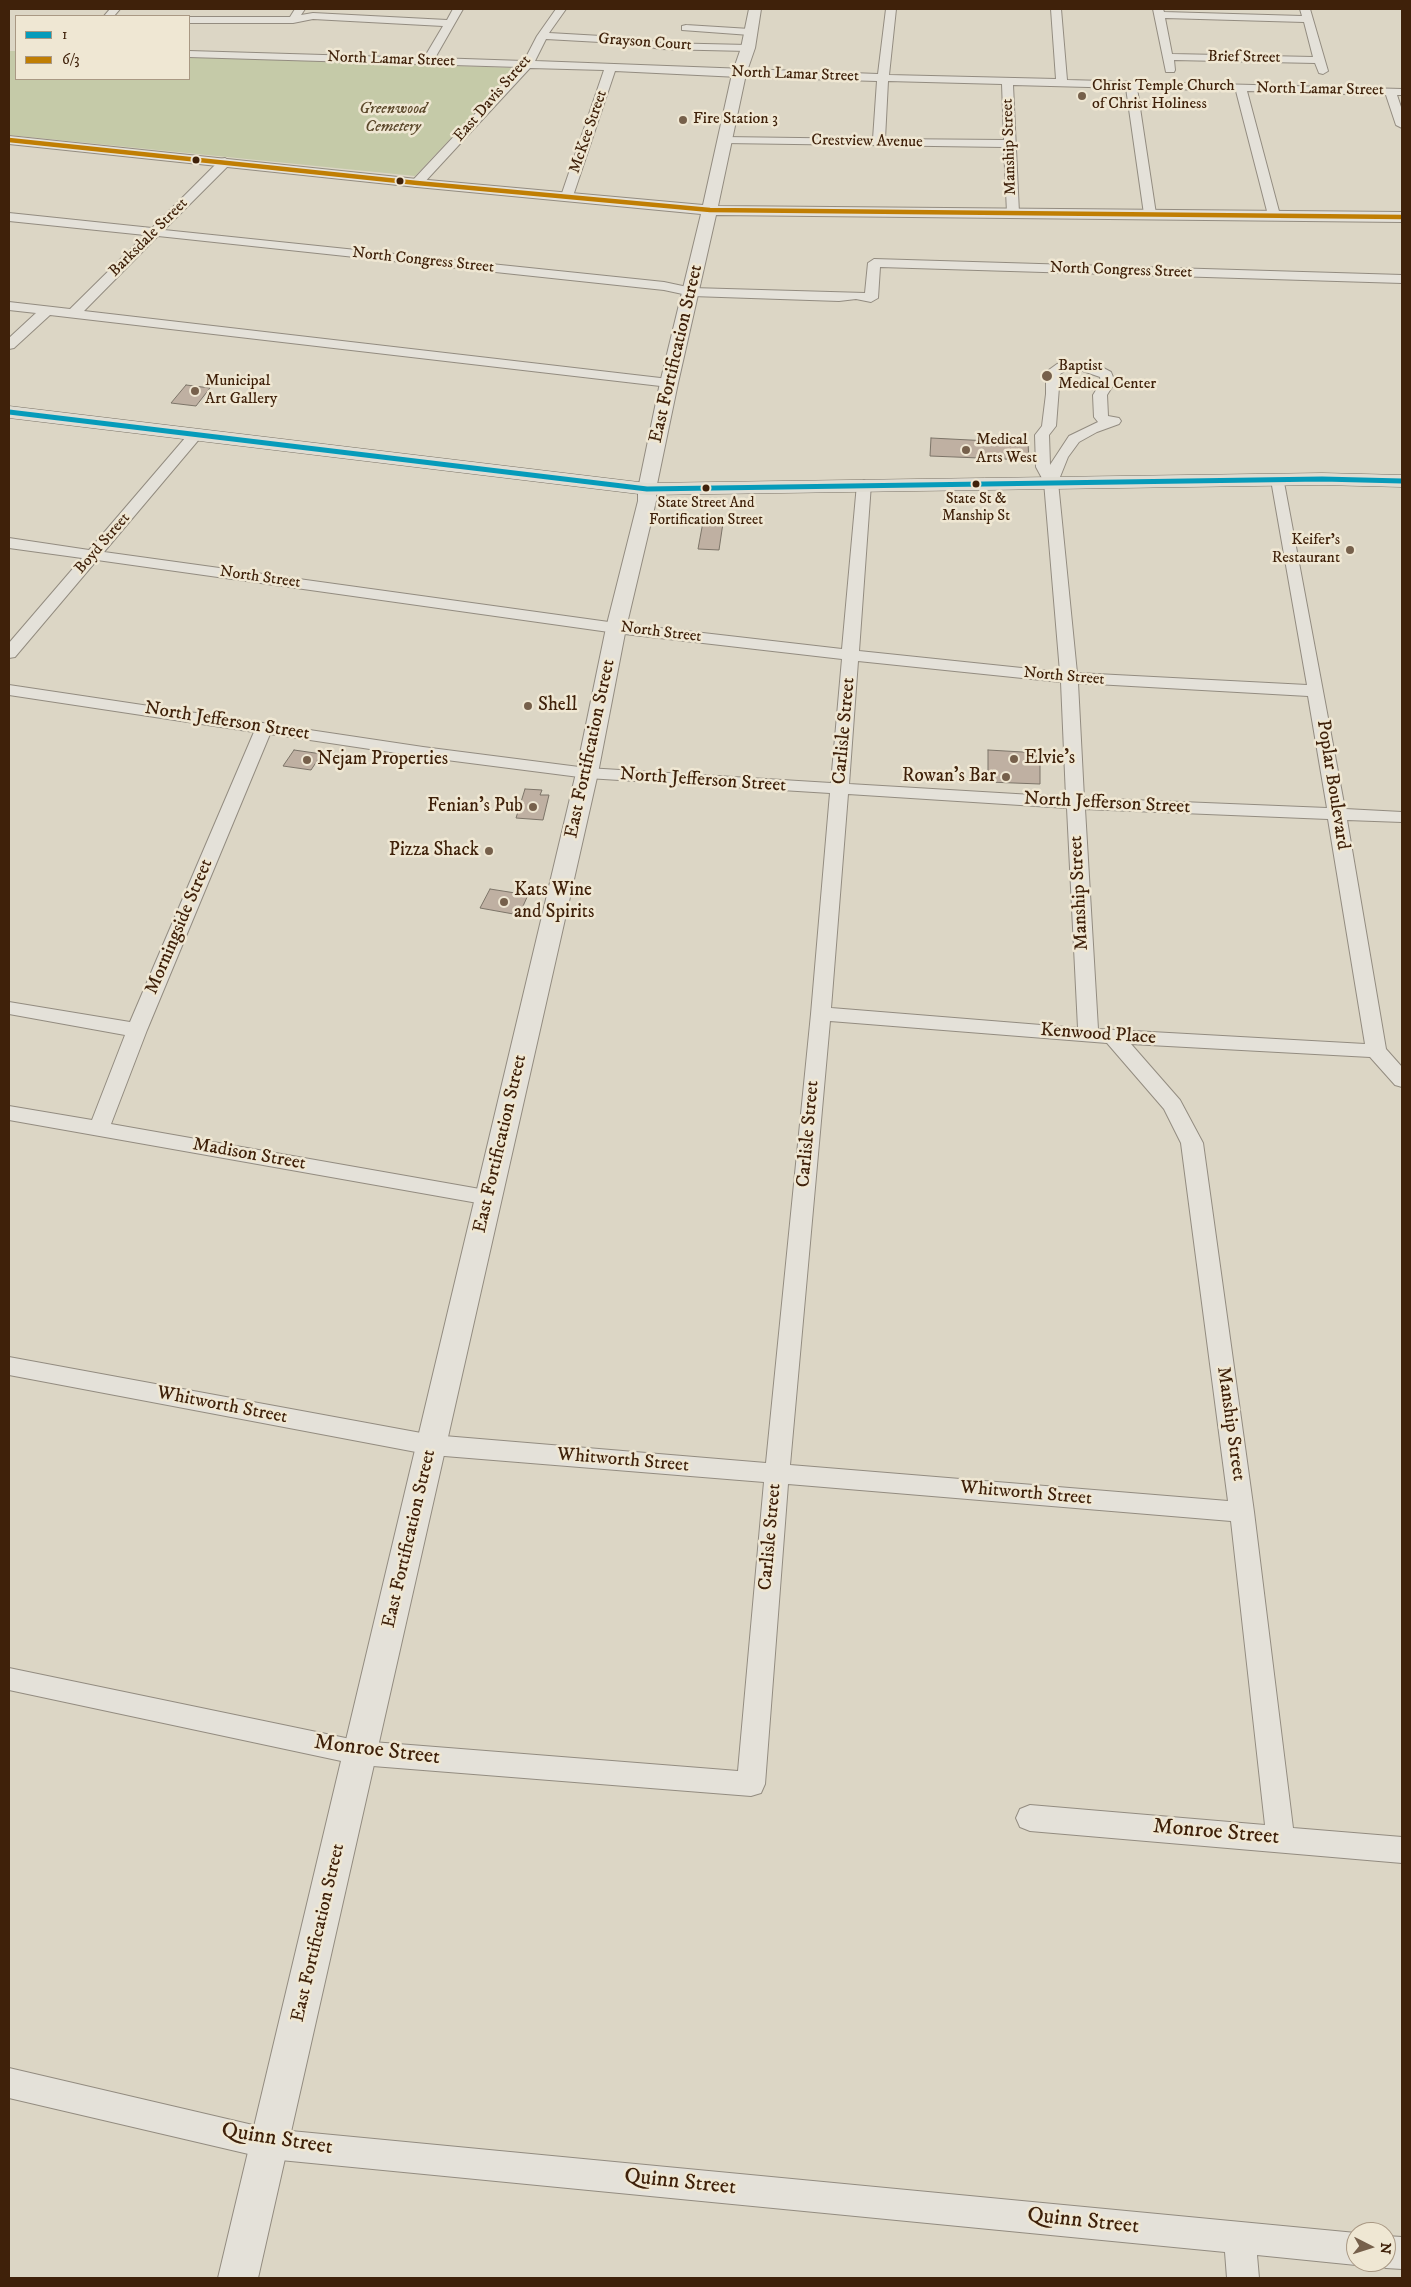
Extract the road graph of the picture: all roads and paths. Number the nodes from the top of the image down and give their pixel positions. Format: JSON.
{"nodes":[{"id":1,"x":198,"y":9,"type":"edge"},
{"id":2,"x":300,"y":9,"type":"edge"},
{"id":3,"x":458,"y":9,"type":"edge"},
{"id":4,"x":561,"y":9,"type":"edge"},
{"id":5,"x":891,"y":9,"type":"edge"},
{"id":6,"x":1056,"y":9,"type":"edge"},
{"id":7,"x":1159,"y":12,"type":"edge"},
{"id":8,"x":1306,"y":14,"type":"edge"},
{"id":9,"x":190,"y":20,"type":"edge"},
{"id":10,"x":293,"y":20,"type":"junction"},
{"id":11,"x":190,"y":21,"type":"edge"},
{"id":12,"x":450,"y":23,"type":"junction"},
{"id":13,"x":686,"y":28,"type":"dead end"},
{"id":14,"x":751,"y":30,"type":"edge"},
{"id":15,"x":542,"y":36,"type":"junction"},
{"id":16,"x":190,"y":54,"type":"edge"},
{"id":17,"x":1168,"y":56,"type":"junction"},
{"id":18,"x":1320,"y":60,"type":"junction"},
{"id":19,"x":428,"y":61,"type":"junction"},
{"id":20,"x":528,"y":64,"type":"junction"},
{"id":21,"x":611,"y":67,"type":"junction"},
{"id":22,"x":739,"y":74,"type":"junction"},
{"id":23,"x":883,"y":78,"type":"junction"},
{"id":24,"x":1007,"y":82,"type":"junction"},
{"id":25,"x":1062,"y":83,"type":"junction"},
{"id":26,"x":1131,"y":85,"type":"junction"},
{"id":27,"x":1172,"y":86,"type":"junction"},
{"id":28,"x":1241,"y":88,"type":"junction"},
{"id":29,"x":1329,"y":90,"type":"junction"},
{"id":30,"x":1396,"y":92,"type":"edge"},
{"id":31,"x":1402,"y":125,"type":"edge"},
{"id":32,"x":9,"y":140,"type":"edge"},
{"id":33,"x":724,"y":140,"type":"junction"},
{"id":34,"x":879,"y":142,"type":"junction"},
{"id":35,"x":1010,"y":144,"type":"junction"},
{"id":36,"x":224,"y":162,"type":"junction"},
{"id":37,"x":417,"y":183,"type":"junction"},
{"id":38,"x":567,"y":196,"type":"junction"},
{"id":39,"x":710,"y":210,"type":"junction"},
{"id":40,"x":1013,"y":213,"type":"junction"},
{"id":41,"x":1150,"y":214,"type":"junction"},
{"id":42,"x":1274,"y":215,"type":"junction"},
{"id":43,"x":1402,"y":216,"type":"edge"},
{"id":44,"x":9,"y":217,"type":"edge"},
{"id":45,"x":154,"y":233,"type":"junction"},
{"id":46,"x":1402,"y":279,"type":"edge"},
{"id":47,"x":692,"y":292,"type":"junction"},
{"id":48,"x":9,"y":306,"type":"edge"},
{"id":49,"x":46,"y":310,"type":"junction"},
{"id":50,"x":73,"y":314,"type":"junction"},
{"id":51,"x":9,"y":345,"type":"edge"},
{"id":52,"x":669,"y":383,"type":"junction"},
{"id":53,"x":9,"y":412,"type":"edge"},
{"id":54,"x":196,"y":434,"type":"junction"},
{"id":55,"x":1278,"y":480,"type":"junction"},
{"id":56,"x":1402,"y":481,"type":"edge"},
{"id":57,"x":1051,"y":482,"type":"junction"},
{"id":58,"x":864,"y":484,"type":"junction"},
{"id":59,"x":648,"y":489,"type":"junction"},
{"id":60,"x":9,"y":543,"type":"edge"},
{"id":61,"x":94,"y":554,"type":"junction"},
{"id":62,"x":616,"y":628,"type":"junction"},
{"id":63,"x":9,"y":653,"type":"edge"},
{"id":64,"x":851,"y":655,"type":"junction"},
{"id":65,"x":1069,"y":678,"type":"junction"},
{"id":66,"x":9,"y":690,"type":"edge"},
{"id":67,"x":1316,"y":691,"type":"junction"},
{"id":68,"x":264,"y":728,"type":"junction"},
{"id":69,"x":587,"y":774,"type":"junction"},
{"id":70,"x":840,"y":789,"type":"junction"},
{"id":71,"x":1075,"y":803,"type":"junction"},
{"id":72,"x":1336,"y":813,"type":"junction"},
{"id":73,"x":1402,"y":817,"type":"edge"},
{"id":74,"x":9,"y":1008,"type":"edge"},
{"id":75,"x":821,"y":1014,"type":"junction"},
{"id":76,"x":138,"y":1030,"type":"junction"},
{"id":77,"x":1088,"y":1035,"type":"junction"},
{"id":78,"x":1114,"y":1036,"type":"junction"},
{"id":79,"x":1376,"y":1051,"type":"junction"},
{"id":80,"x":1402,"y":1080,"type":"edge"},
{"id":81,"x":9,"y":1113,"type":"edge"},
{"id":82,"x":99,"y":1128,"type":"junction"},
{"id":83,"x":489,"y":1197,"type":"junction"},
{"id":84,"x":9,"y":1366,"type":"edge"},
{"id":85,"x":432,"y":1445,"type":"junction"},
{"id":86,"x":777,"y":1473,"type":"junction"},
{"id":87,"x":1242,"y":1512,"type":"junction"},
{"id":88,"x":9,"y":1679,"type":"edge"},
{"id":89,"x":360,"y":1753,"type":"junction"},
{"id":90,"x":751,"y":1784,"type":"joint"},
{"id":91,"x":1030,"y":1818,"type":"dead end"},
{"id":92,"x":1280,"y":1839,"type":"junction"},
{"id":93,"x":1402,"y":1850,"type":"edge"},
{"id":94,"x":9,"y":2083,"type":"edge"},
{"id":95,"x":270,"y":2144,"type":"junction"},
{"id":96,"x":1240,"y":2238,"type":"junction"},
{"id":97,"x":1346,"y":2248,"type":"edge"},
{"id":98,"x":238,"y":2278,"type":"edge"},
{"id":99,"x":1243,"y":2278,"type":"edge"}],
"edges":[{"from":1,"to":9,"type":"street"},
{"from":2,"to":10,"type":"street"},
{"from":3,"to":12,"type":"street"},
{"from":4,"to":15,"type":"street","name":"East Davis Street"},
{"from":5,"to":23,"type":"street"},
{"from":6,"to":25,"type":"street"},
{"from":7,"to":8,"type":"street"},
{"from":7,"to":17,"type":"street"},
{"from":8,"to":18,"type":"street"},
{"from":10,"to":11,"type":"street"},
{"from":10,"to":12,"type":"street"},
{"from":12,"to":19,"type":"street"},
{"from":13,"to":14,"type":"street"},
{"from":14,"to":15,"type":"street","name":"Grayson Court"},
{"from":14,"to":22,"type":"street","name":"East Fortification Street"},
{"from":15,"to":20,"type":"street","name":"East Davis Street"},
{"from":16,"to":19,"type":"street","name":"North Lamar Street"},
{"from":17,"to":18,"type":"street","name":"Brief Street"},
{"from":17,"to":27,"type":"street"},
{"from":18,"to":29,"type":"street"},
{"from":19,"to":20,"type":"street","name":"North Lamar Street"},
{"from":20,"to":21,"type":"street","name":"North Lamar Street"},
{"from":20,"to":37,"type":"street","name":"East Davis Street"},
{"from":21,"to":22,"type":"street","name":"North Lamar Street"},
{"from":21,"to":38,"type":"street","name":"McKee Street"},
{"from":22,"to":23,"type":"street","name":"North Lamar Street"},
{"from":22,"to":33,"type":"street","name":"East Fortification Street"},
{"from":23,"to":24,"type":"street","name":"North Lamar Street"},
{"from":23,"to":34,"type":"street"},
{"from":24,"to":25,"type":"street","name":"North Lamar Street"},
{"from":24,"to":35,"type":"street","name":"Manship Street"},
{"from":25,"to":26,"type":"street","name":"North Lamar Street"},
{"from":26,"to":27,"type":"street","name":"North Lamar Street"},
{"from":26,"to":41,"type":"street"},
{"from":27,"to":28,"type":"street","name":"North Lamar Street"},
{"from":28,"to":29,"type":"street","name":"North Lamar Street"},
{"from":28,"to":42,"type":"street"},
{"from":29,"to":30,"type":"street","name":"North Lamar Street"},
{"from":30,"to":31,"type":"street"},
{"from":32,"to":36,"type":"street"},
{"from":33,"to":34,"type":"street","name":"Crestview Avenue"},
{"from":33,"to":39,"type":"street","name":"East Fortification Street"},
{"from":34,"to":35,"type":"street","name":"Crestview Avenue"},
{"from":35,"to":40,"type":"street","name":"Manship Street"},
{"from":36,"to":37,"type":"street"},
{"from":36,"to":45,"type":"street","name":"Barksdale Street"},
{"from":37,"to":38,"type":"street"},
{"from":38,"to":39,"type":"street"},
{"from":39,"to":40,"type":"street"},
{"from":39,"to":47,"type":"street","name":"East Fortification Street"},
{"from":40,"to":41,"type":"street"},
{"from":41,"to":42,"type":"street"},
{"from":42,"to":43,"type":"street"},
{"from":44,"to":45,"type":"street","name":"North Congress Street"},
{"from":45,"to":47,"type":"street","name":"North Congress Street"},
{"from":45,"to":50,"type":"street","name":"Barksdale Street"},
{"from":46,"to":47,"type":"street","name":"North Congress Street"},
{"from":47,"to":52,"type":"street","name":"East Fortification Street"},
{"from":48,"to":49,"type":"street"},
{"from":49,"to":50,"type":"street"},
{"from":49,"to":51,"type":"street"},
{"from":50,"to":52,"type":"street"},
{"from":52,"to":59,"type":"street","name":"East Fortification Street"},
{"from":53,"to":54,"type":"main road"},
{"from":54,"to":59,"type":"main road"},
{"from":54,"to":61,"type":"street","name":"Boyd Street"},
{"from":55,"to":56,"type":"main road"},
{"from":55,"to":57,"type":"main road"},
{"from":55,"to":67,"type":"street","name":"Poplar Boulevard"},
{"from":57,"to":57,"type":"street","name":"Manship Street"},
{"from":57,"to":58,"type":"main road"},
{"from":57,"to":65,"type":"street","name":"Manship Street"},
{"from":58,"to":59,"type":"main road"},
{"from":58,"to":64,"type":"street","name":"Carlisle Street"},
{"from":59,"to":62,"type":"street","name":"East Fortification Street"},
{"from":60,"to":61,"type":"street","name":"North Street"},
{"from":61,"to":62,"type":"street","name":"North Street"},
{"from":61,"to":63,"type":"street","name":"Boyd Street"},
{"from":62,"to":64,"type":"street","name":"North Street"},
{"from":62,"to":69,"type":"street","name":"East Fortification Street"},
{"from":64,"to":65,"type":"street","name":"North Street"},
{"from":64,"to":70,"type":"street","name":"Carlisle Street"},
{"from":65,"to":67,"type":"street","name":"North Street"},
{"from":65,"to":71,"type":"street","name":"Manship Street"},
{"from":66,"to":68,"type":"street","name":"North Jefferson Street"},
{"from":67,"to":72,"type":"street","name":"Poplar Boulevard"},
{"from":68,"to":69,"type":"street","name":"North Jefferson Street"},
{"from":68,"to":76,"type":"street","name":"Morningside Street"},
{"from":69,"to":70,"type":"street","name":"North Jefferson Street"},
{"from":69,"to":83,"type":"street","name":"East Fortification Street"},
{"from":70,"to":71,"type":"street","name":"North Jefferson Street"},
{"from":70,"to":75,"type":"street","name":"Carlisle Street"},
{"from":71,"to":72,"type":"street","name":"North Jefferson Street"},
{"from":71,"to":77,"type":"street","name":"Manship Street"},
{"from":72,"to":73,"type":"street","name":"North Jefferson Street"},
{"from":72,"to":79,"type":"street","name":"Poplar Boulevard"},
{"from":74,"to":76,"type":"street"},
{"from":75,"to":77,"type":"street","name":"Kenwood Place"},
{"from":75,"to":86,"type":"street","name":"Carlisle Street"},
{"from":76,"to":82,"type":"street","name":"Morningside Street"},
{"from":77,"to":78,"type":"street","name":"Kenwood Place"},
{"from":78,"to":79,"type":"street","name":"Kenwood Place"},
{"from":78,"to":87,"type":"street","name":"Manship Street"},
{"from":79,"to":80,"type":"street"},
{"from":81,"to":82,"type":"street","name":"Madison Street"},
{"from":82,"to":83,"type":"street","name":"Madison Street"},
{"from":83,"to":85,"type":"street","name":"East Fortification Street"},
{"from":84,"to":85,"type":"street","name":"Whitworth Street"},
{"from":85,"to":86,"type":"street","name":"Whitworth Street"},
{"from":85,"to":89,"type":"street","name":"East Fortification Street"},
{"from":86,"to":87,"type":"street","name":"Whitworth Street"},
{"from":86,"to":90,"type":"street","name":"Carlisle Street"},
{"from":87,"to":92,"type":"street","name":"Manship Street"},
{"from":88,"to":89,"type":"street","name":"Monroe Street"},
{"from":89,"to":90,"type":"street","name":"Monroe Street"},
{"from":89,"to":95,"type":"street","name":"East Fortification Street"},
{"from":91,"to":92,"type":"street","name":"Monroe Street"},
{"from":92,"to":93,"type":"street","name":"Monroe Street"},
{"from":94,"to":95,"type":"street","name":"Quinn Street"},
{"from":95,"to":96,"type":"street","name":"Quinn Street"},
{"from":95,"to":98,"type":"street","name":"East Fortification Street"},
{"from":96,"to":97,"type":"street","name":"Quinn Street"},
{"from":96,"to":99,"type":"street"}]}
